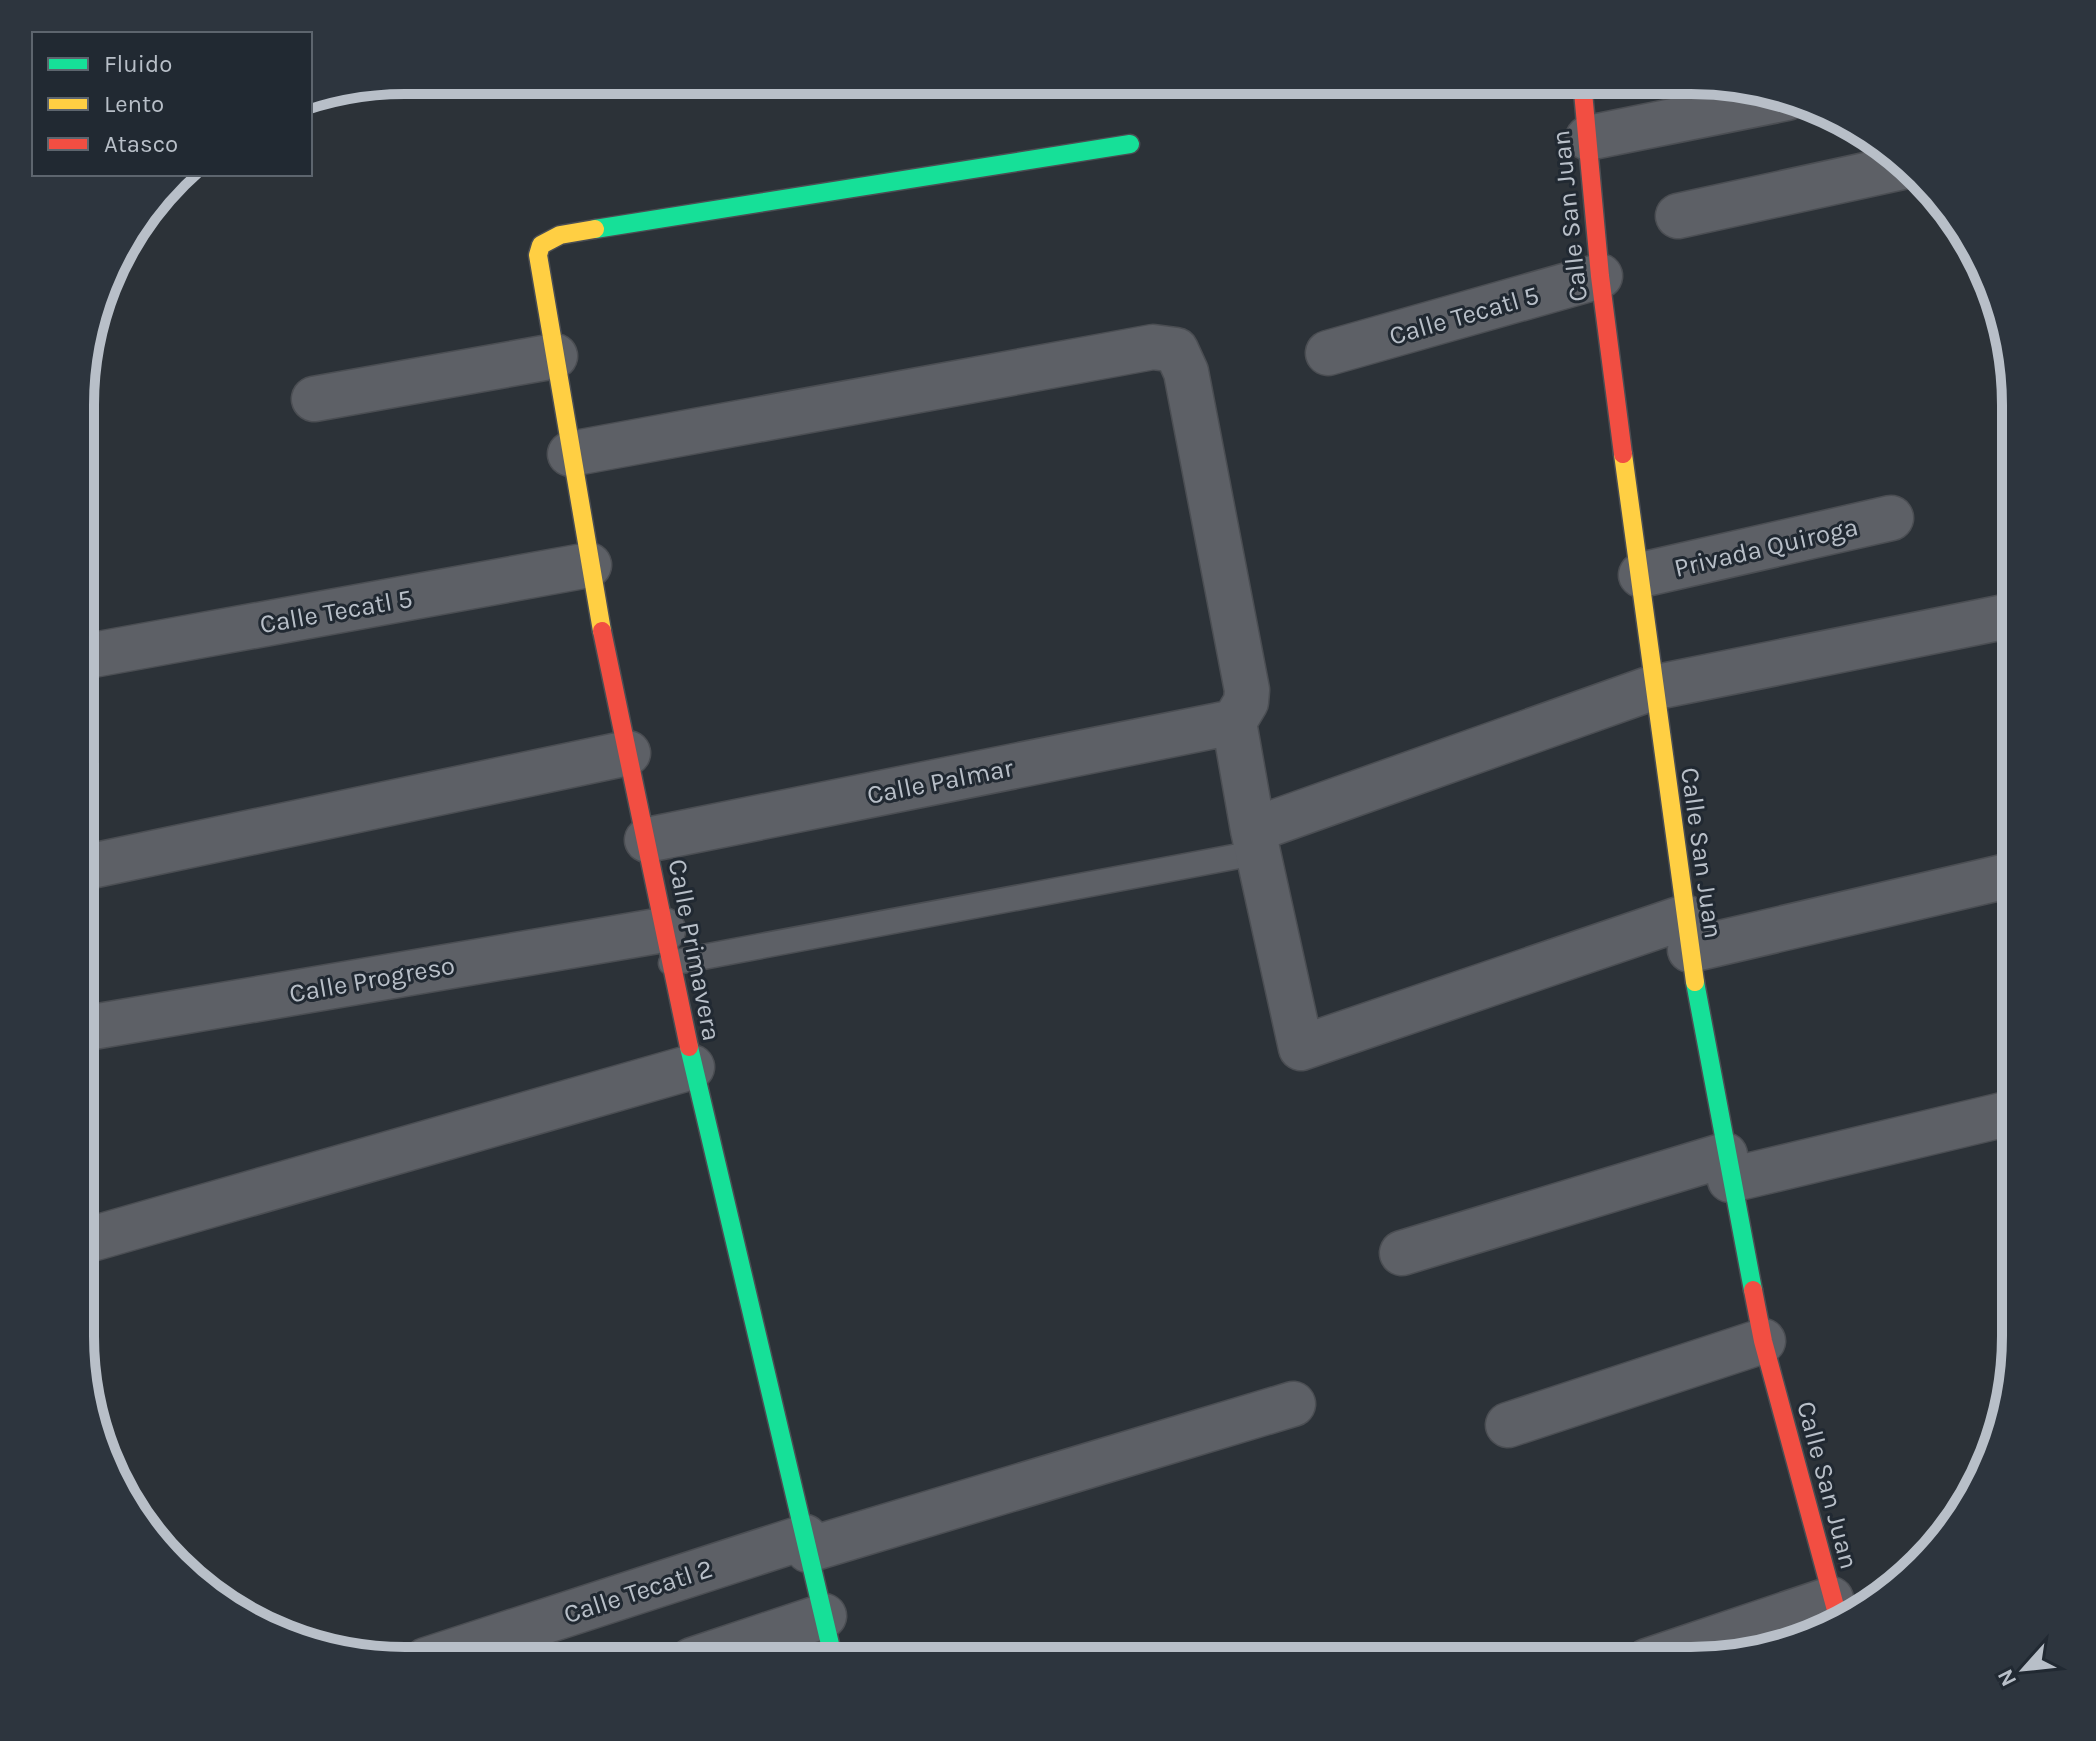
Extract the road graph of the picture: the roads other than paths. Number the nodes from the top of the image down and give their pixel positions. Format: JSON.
{"nodes":[{"id":1,"x":1583,"y":94,"type":"edge"},
{"id":2,"x":1763,"y":103,"type":"edge"},
{"id":3,"x":1588,"y":138,"type":"junction"},
{"id":4,"x":1130,"y":144,"type":"dead end"},
{"id":5,"x":1893,"y":169,"type":"edge"},
{"id":6,"x":1678,"y":216,"type":"dead end"},
{"id":7,"x":1600,"y":276,"type":"junction"},
{"id":8,"x":1328,"y":353,"type":"dead end"},
{"id":9,"x":555,"y":356,"type":"junction"},
{"id":10,"x":314,"y":399,"type":"dead end"},
{"id":11,"x":570,"y":454,"type":"junction"},
{"id":12,"x":1891,"y":518,"type":"dead end"},
{"id":13,"x":589,"y":565,"type":"junction"},
{"id":14,"x":1641,"y":575,"type":"junction"},
{"id":15,"x":2002,"y":617,"type":"edge"},
{"id":16,"x":94,"y":655,"type":"edge"},
{"id":17,"x":1652,"y":688,"type":"junction"},
{"id":18,"x":1234,"y":722,"type":"junction"},
{"id":19,"x":628,"y":753,"type":"junction"},
{"id":20,"x":647,"y":840,"type":"junction"},
{"id":21,"x":1257,"y":841,"type":"junction"},
{"id":22,"x":94,"y":865,"type":"edge"},
{"id":23,"x":2002,"y":877,"type":"edge"},
{"id":24,"x":1688,"y":933,"type":"junction"},
{"id":25,"x":667,"y":946,"type":"junction"},
{"id":26,"x":94,"y":1027,"type":"edge"},
{"id":27,"x":692,"y":1067,"type":"junction"},
{"id":28,"x":2002,"y":1115,"type":"edge"},
{"id":29,"x":1728,"y":1168,"type":"junction"},
{"id":30,"x":94,"y":1238,"type":"edge"},
{"id":31,"x":1402,"y":1253,"type":"dead end"},
{"id":32,"x":1763,"y":1341,"type":"junction"},
{"id":33,"x":1293,"y":1404,"type":"dead end"},
{"id":34,"x":1508,"y":1425,"type":"dead end"},
{"id":35,"x":807,"y":1544,"type":"junction"},
{"id":36,"x":1835,"y":1610,"type":"edge"},
{"id":37,"x":824,"y":1616,"type":"junction"},
{"id":38,"x":469,"y":1647,"type":"edge"},
{"id":39,"x":731,"y":1647,"type":"edge"},
{"id":40,"x":831,"y":1647,"type":"edge"},
{"id":41,"x":1700,"y":1647,"type":"edge"}],
"edges":[{"from":1,"to":3,"type":"street","name":"Calle San Juan"},
{"from":2,"to":3,"type":"street"},
{"from":3,"to":7,"type":"street","name":"Calle San Juan"},
{"from":4,"to":9,"type":"street","name":"Calle Primavera"},
{"from":5,"to":6,"type":"street"},
{"from":7,"to":8,"type":"street","name":"Calle Tecatl 5"},
{"from":7,"to":14,"type":"street","name":"Calle San Juan"},
{"from":9,"to":10,"type":"street"},
{"from":9,"to":11,"type":"street","name":"Calle Primavera"},
{"from":11,"to":13,"type":"street","name":"Calle Primavera"},
{"from":11,"to":18,"type":"street"},
{"from":12,"to":14,"type":"street","name":"Privada Quiroga"},
{"from":13,"to":16,"type":"street","name":"Calle Tecatl 5"},
{"from":13,"to":19,"type":"street","name":"Calle Primavera"},
{"from":14,"to":17,"type":"street","name":"Calle San Juan"},
{"from":15,"to":17,"type":"street"},
{"from":17,"to":21,"type":"street"},
{"from":17,"to":24,"type":"street","name":"Calle San Juan"},
{"from":18,"to":20,"type":"street","name":"Calle Palmar"},
{"from":18,"to":21,"type":"street"},
{"from":19,"to":20,"type":"street","name":"Calle Primavera"},
{"from":19,"to":22,"type":"street"},
{"from":20,"to":25,"type":"street","name":"Calle Primavera"},
{"from":21,"to":24,"type":"street"},
{"from":21,"to":25,"type":"lane"},
{"from":23,"to":24,"type":"street"},
{"from":24,"to":29,"type":"street","name":"Calle San Juan"},
{"from":25,"to":26,"type":"street","name":"Calle Progreso"},
{"from":25,"to":27,"type":"street","name":"Calle Primavera"},
{"from":27,"to":30,"type":"street"},
{"from":27,"to":35,"type":"street","name":"Calle Primavera"},
{"from":28,"to":29,"type":"street"},
{"from":29,"to":31,"type":"street"},
{"from":29,"to":32,"type":"street","name":"Calle San Juan"},
{"from":32,"to":34,"type":"street"},
{"from":32,"to":36,"type":"street","name":"Calle San Juan"},
{"from":33,"to":35,"type":"street","name":"Calle Tecatl 2"},
{"from":35,"to":37,"type":"street","name":"Calle Primavera"},
{"from":35,"to":38,"type":"street","name":"Calle Tecatl 2"},
{"from":36,"to":41,"type":"street"},
{"from":37,"to":39,"type":"street"},
{"from":37,"to":40,"type":"street","name":"Calle Primavera"}]}
